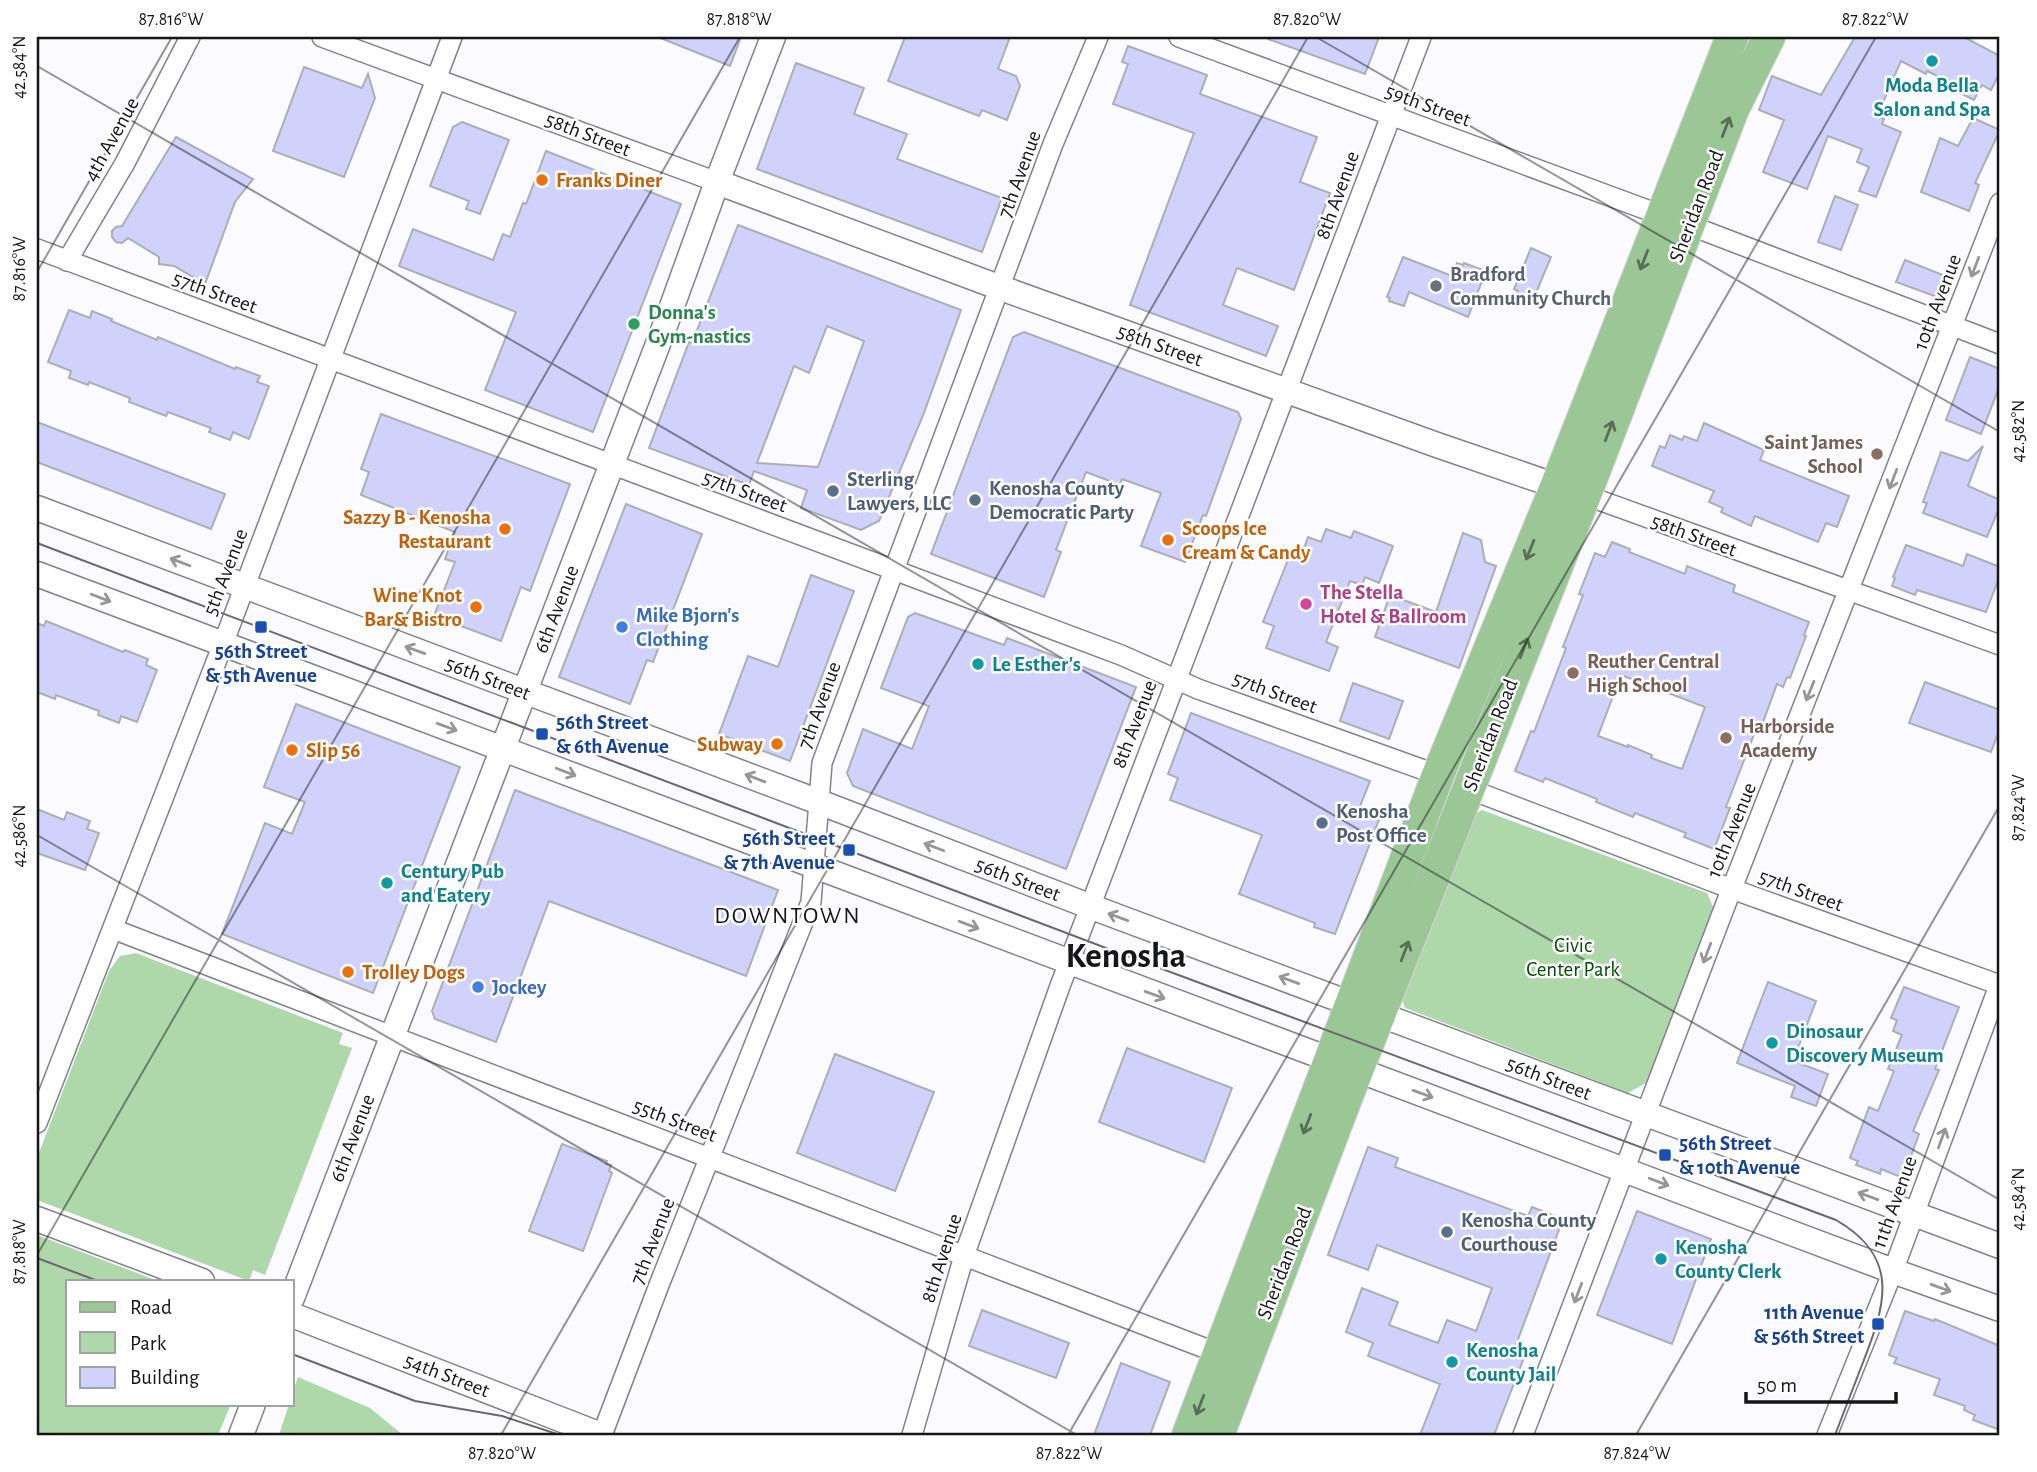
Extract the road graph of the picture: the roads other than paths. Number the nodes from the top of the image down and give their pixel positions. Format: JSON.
{"nodes":[{"id":1,"x":191,"y":37,"type":"edge"},
{"id":2,"x":322,"y":37,"type":"edge"},
{"id":3,"x":452,"y":37,"type":"edge"},
{"id":4,"x":773,"y":37,"type":"edge"},
{"id":5,"x":1098,"y":37,"type":"edge"},
{"id":6,"x":1178,"y":37,"type":"edge"},
{"id":7,"x":1421,"y":37,"type":"edge"},
{"id":8,"x":1732,"y":37,"type":"edge"},
{"id":9,"x":1769,"y":37,"type":"edge"},
{"id":10,"x":436,"y":78,"type":"junction"},
{"id":11,"x":1391,"y":115,"type":"junction"},
{"id":12,"x":717,"y":182,"type":"junction"},
{"id":13,"x":2000,"y":203,"type":"edge"},
{"id":14,"x":1675,"y":220,"type":"junction"},
{"id":15,"x":37,"y":249,"type":"edge"},
{"id":16,"x":67,"y":261,"type":"junction"},
{"id":17,"x":1001,"y":288,"type":"junction"},
{"id":18,"x":1952,"y":327,"type":"junction"},
{"id":19,"x":2000,"y":344,"type":"edge"},
{"id":20,"x":331,"y":359,"type":"junction"},
{"id":21,"x":1287,"y":391,"type":"junction"},
{"id":22,"x":612,"y":465,"type":"junction"},
{"id":23,"x":1570,"y":491,"type":"junction"},
{"id":24,"x":37,"y":508,"type":"edge"},
{"id":25,"x":893,"y":570,"type":"junction"},
{"id":26,"x":37,"y":574,"type":"edge"},
{"id":27,"x":244,"y":587,"type":"junction"},
{"id":28,"x":1850,"y":592,"type":"junction"},
{"id":29,"x":223,"y":644,"type":"junction"},
{"id":30,"x":2000,"y":645,"type":"edge"},
{"id":31,"x":1175,"y":679,"type":"junction"},
{"id":32,"x":525,"y":692,"type":"junction"},
{"id":33,"x":502,"y":748,"type":"junction"},
{"id":34,"x":1438,"y":775,"type":"junction"},
{"id":35,"x":1469,"y":789,"type":"junction"},
{"id":36,"x":819,"y":802,"type":"junction"},
{"id":37,"x":814,"y":865,"type":"junction"},
{"id":38,"x":1732,"y":889,"type":"junction"},
{"id":39,"x":1089,"y":906,"type":"junction"},
{"id":40,"x":113,"y":929,"type":"junction"},
{"id":41,"x":1068,"y":963,"type":"junction"},
{"id":42,"x":2000,"y":984,"type":"edge"},
{"id":43,"x":1367,"y":1009,"type":"junction"},
{"id":44,"x":391,"y":1035,"type":"junction"},
{"id":45,"x":1345,"y":1065,"type":"junction"},
{"id":46,"x":1646,"y":1114,"type":"junction"},
{"id":47,"x":37,"y":1123,"type":"edge"},
{"id":48,"x":710,"y":1158,"type":"junction"},
{"id":49,"x":1625,"y":1170,"type":"junction"},
{"id":50,"x":1914,"y":1213,"type":"junction"},
{"id":51,"x":37,"y":1219,"type":"edge"},
{"id":52,"x":2000,"y":1246,"type":"edge"},
{"id":53,"x":964,"y":1256,"type":"junction"},
{"id":54,"x":1893,"y":1271,"type":"junction"},
{"id":55,"x":199,"y":1280,"type":"edge"},
{"id":56,"x":294,"y":1293,"type":"edge"},
{"id":57,"x":2000,"y":1309,"type":"edge"},
{"id":58,"x":294,"y":1316,"type":"edge"},
{"id":59,"x":1220,"y":1354,"type":"junction"},
{"id":60,"x":252,"y":1406,"type":"edge"},
{"id":61,"x":241,"y":1435,"type":"edge"},
{"id":62,"x":601,"y":1435,"type":"edge"},
{"id":63,"x":912,"y":1435,"type":"edge"},
{"id":64,"x":1188,"y":1435,"type":"edge"},
{"id":65,"x":1218,"y":1435,"type":"edge"},
{"id":66,"x":1523,"y":1435,"type":"edge"},
{"id":67,"x":1827,"y":1435,"type":"edge"}],
"edges":[{"from":1,"to":16,"type":"street","name":"4th Avenue"},
{"from":2,"to":10,"type":"street","name":"58th Street"},
{"from":3,"to":10,"type":"street","name":"5th Avenue"},
{"from":4,"to":12,"type":"street","name":"6th Avenue"},
{"from":5,"to":17,"type":"street","name":"7th Avenue"},
{"from":6,"to":11,"type":"street","name":"59th Street"},
{"from":7,"to":11,"type":"street","name":"8th Avenue"},
{"from":8,"to":14,"type":"main road","name":"Sheridan Road"},
{"from":14,"to":9,"type":"main road","name":"Sheridan Road","one_way":true},
{"from":10,"to":12,"type":"street","name":"58th Street"},
{"from":10,"to":20,"type":"street","name":"5th Avenue"},
{"from":11,"to":14,"type":"street","name":"59th Street"},
{"from":11,"to":21,"type":"street","name":"8th Avenue"},
{"from":12,"to":17,"type":"street","name":"58th Street"},
{"from":12,"to":22,"type":"street","name":"6th Avenue"},
{"from":13,"to":18,"type":"street","name":"10th Avenue","one_way":true},
{"from":14,"to":18,"type":"street","name":"59th Street"},
{"from":14,"to":23,"type":"main road","name":"Sheridan Road"},
{"from":15,"to":16,"type":"street","name":"57th Street"},
{"from":16,"to":20,"type":"street","name":"57th Street"},
{"from":17,"to":21,"type":"street","name":"58th Street"},
{"from":17,"to":25,"type":"street","name":"7th Avenue"},
{"from":18,"to":19,"type":"street","name":"59th Street"},
{"from":18,"to":28,"type":"street","name":"10th Avenue","one_way":true},
{"from":20,"to":22,"type":"street","name":"57th Street"},
{"from":20,"to":27,"type":"street","name":"5th Avenue"},
{"from":21,"to":23,"type":"street","name":"58th Street"},
{"from":21,"to":31,"type":"street","name":"8th Avenue"},
{"from":22,"to":25,"type":"street","name":"57th Street"},
{"from":22,"to":32,"type":"street","name":"6th Avenue"},
{"from":23,"to":28,"type":"street","name":"58th Street"},
{"from":23,"to":34,"type":"main road","name":"Sheridan Road","one_way":true},
{"from":35,"to":23,"type":"main road","name":"Sheridan Road","one_way":true},
{"from":27,"to":24,"type":"street","name":"56th Street","one_way":true},
{"from":25,"to":31,"type":"street","name":"57th Street"},
{"from":25,"to":36,"type":"street","name":"7th Avenue"},
{"from":26,"to":29,"type":"street","one_way":true},
{"from":27,"to":29,"type":"street","name":"5th Avenue"},
{"from":32,"to":27,"type":"street","name":"56th Street","one_way":true},
{"from":28,"to":30,"type":"street","name":"58th Street"},
{"from":28,"to":38,"type":"street","name":"10th Avenue","one_way":true},
{"from":29,"to":33,"type":"street","one_way":true},
{"from":29,"to":40,"type":"street","name":"5th Avenue"},
{"from":31,"to":34,"type":"street","name":"57th Street"},
{"from":31,"to":39,"type":"street","name":"8th Avenue"},
{"from":32,"to":33,"type":"street","name":"6th Avenue"},
{"from":36,"to":32,"type":"street","name":"56th Street","one_way":true},
{"from":33,"to":37,"type":"street","one_way":true},
{"from":33,"to":44,"type":"street","name":"6th Avenue"},
{"from":34,"to":43,"type":"main road","name":"Sheridan Road"},
{"from":35,"to":38,"type":"street","name":"57th Street"},
{"from":43,"to":35,"type":"main road","name":"Sheridan Road","one_way":true},
{"from":36,"to":37,"type":"street","name":"7th Avenue"},
{"from":39,"to":36,"type":"street","name":"56th Street","one_way":true},
{"from":37,"to":41,"type":"street","one_way":true},
{"from":37,"to":48,"type":"street","name":"7th Avenue"},
{"from":38,"to":42,"type":"street","name":"57th Street"},
{"from":38,"to":46,"type":"street","name":"10th Avenue","one_way":true},
{"from":39,"to":41,"type":"street","name":"8th Avenue"},
{"from":43,"to":39,"type":"street","name":"56th Street","one_way":true},
{"from":40,"to":44,"type":"street","name":"55th Street"},
{"from":40,"to":47,"type":"street","name":"5th Avenue"},
{"from":41,"to":45,"type":"street","one_way":true},
{"from":41,"to":53,"type":"street","name":"8th Avenue"},
{"from":50,"to":42,"type":"street","name":"11th Avenue","one_way":true},
{"from":43,"to":45,"type":"main road","name":"Sheridan Road"},
{"from":43,"to":46,"type":"street","name":"56th Street"},
{"from":44,"to":48,"type":"street","name":"55th Street"},
{"from":44,"to":56,"type":"street","name":"6th Avenue"},
{"from":45,"to":49,"type":"street","one_way":true},
{"from":45,"to":59,"type":"main road","name":"Sheridan Road","one_way":true},
{"from":45,"to":65,"type":"main road","name":"Sheridan Road"},
{"from":46,"to":49,"type":"street","name":"10th Avenue"},
{"from":50,"to":46,"type":"street","name":"56th Street","one_way":true},
{"from":48,"to":53,"type":"street","name":"55th Street"},
{"from":48,"to":62,"type":"street","name":"7th Avenue"},
{"from":49,"to":54,"type":"street","one_way":true},
{"from":49,"to":66,"type":"street","name":"10th Avenue","one_way":true},
{"from":50,"to":52,"type":"street","name":"56th Street"},
{"from":50,"to":54,"type":"street","name":"11th Avenue"},
{"from":51,"to":55,"type":"street"},
{"from":53,"to":59,"type":"street","name":"55th Street"},
{"from":53,"to":63,"type":"street","name":"8th Avenue"},
{"from":54,"to":57,"type":"street","one_way":true},
{"from":54,"to":67,"type":"street","name":"11th Avenue"},
{"from":58,"to":62,"type":"street","name":"54th Street"},
{"from":59,"to":64,"type":"main road","name":"Sheridan Road","one_way":true},
{"from":60,"to":61,"type":"street"}]}
